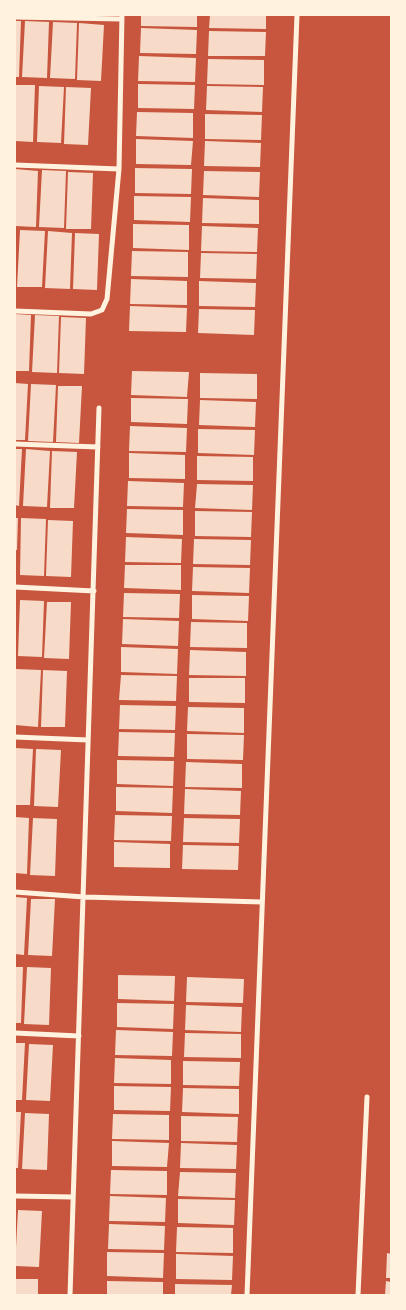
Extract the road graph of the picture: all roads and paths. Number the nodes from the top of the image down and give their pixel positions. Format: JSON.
{"nodes":[{"id":1,"x":297,"y":15,"type":"edge"},
{"id":2,"x":15,"y":17,"type":"edge"},
{"id":3,"x":122,"y":17,"type":"edge"},
{"id":4,"x":15,"y":165,"type":"edge"},
{"id":5,"x":120,"y":169,"type":"junction"},
{"id":6,"x":15,"y":311,"type":"edge"},
{"id":7,"x":99,"y":408,"type":"dead end"},
{"id":8,"x":15,"y":444,"type":"edge"},
{"id":9,"x":98,"y":447,"type":"junction"},
{"id":10,"x":15,"y":587,"type":"edge"},
{"id":11,"x":94,"y":591,"type":"junction"},
{"id":12,"x":15,"y":737,"type":"edge"},
{"id":13,"x":88,"y":740,"type":"junction"},
{"id":14,"x":15,"y":892,"type":"edge"},
{"id":15,"x":84,"y":897,"type":"junction"},
{"id":16,"x":262,"y":902,"type":"junction"},
{"id":17,"x":15,"y":1033,"type":"edge"},
{"id":18,"x":79,"y":1036,"type":"junction"},
{"id":19,"x":367,"y":1097,"type":"dead end"},
{"id":20,"x":15,"y":1196,"type":"edge"},
{"id":21,"x":73,"y":1197,"type":"junction"},
{"id":22,"x":70,"y":1295,"type":"edge"},
{"id":23,"x":247,"y":1295,"type":"edge"},
{"id":24,"x":358,"y":1295,"type":"edge"}],
"edges":[{"from":1,"to":16,"type":"street"},
{"from":2,"to":3,"type":"street"},
{"from":3,"to":5,"type":"street"},
{"from":4,"to":5,"type":"street"},
{"from":5,"to":6,"type":"street"},
{"from":7,"to":9,"type":"street"},
{"from":8,"to":9,"type":"street"},
{"from":9,"to":11,"type":"street"},
{"from":10,"to":11,"type":"street"},
{"from":11,"to":13,"type":"street"},
{"from":12,"to":13,"type":"street"},
{"from":13,"to":15,"type":"street"},
{"from":14,"to":15,"type":"street"},
{"from":15,"to":16,"type":"street"},
{"from":15,"to":18,"type":"street"},
{"from":16,"to":23,"type":"street"},
{"from":17,"to":18,"type":"street"},
{"from":18,"to":21,"type":"street"},
{"from":19,"to":24,"type":"street"},
{"from":20,"to":21,"type":"street"},
{"from":21,"to":22,"type":"street"}]}
